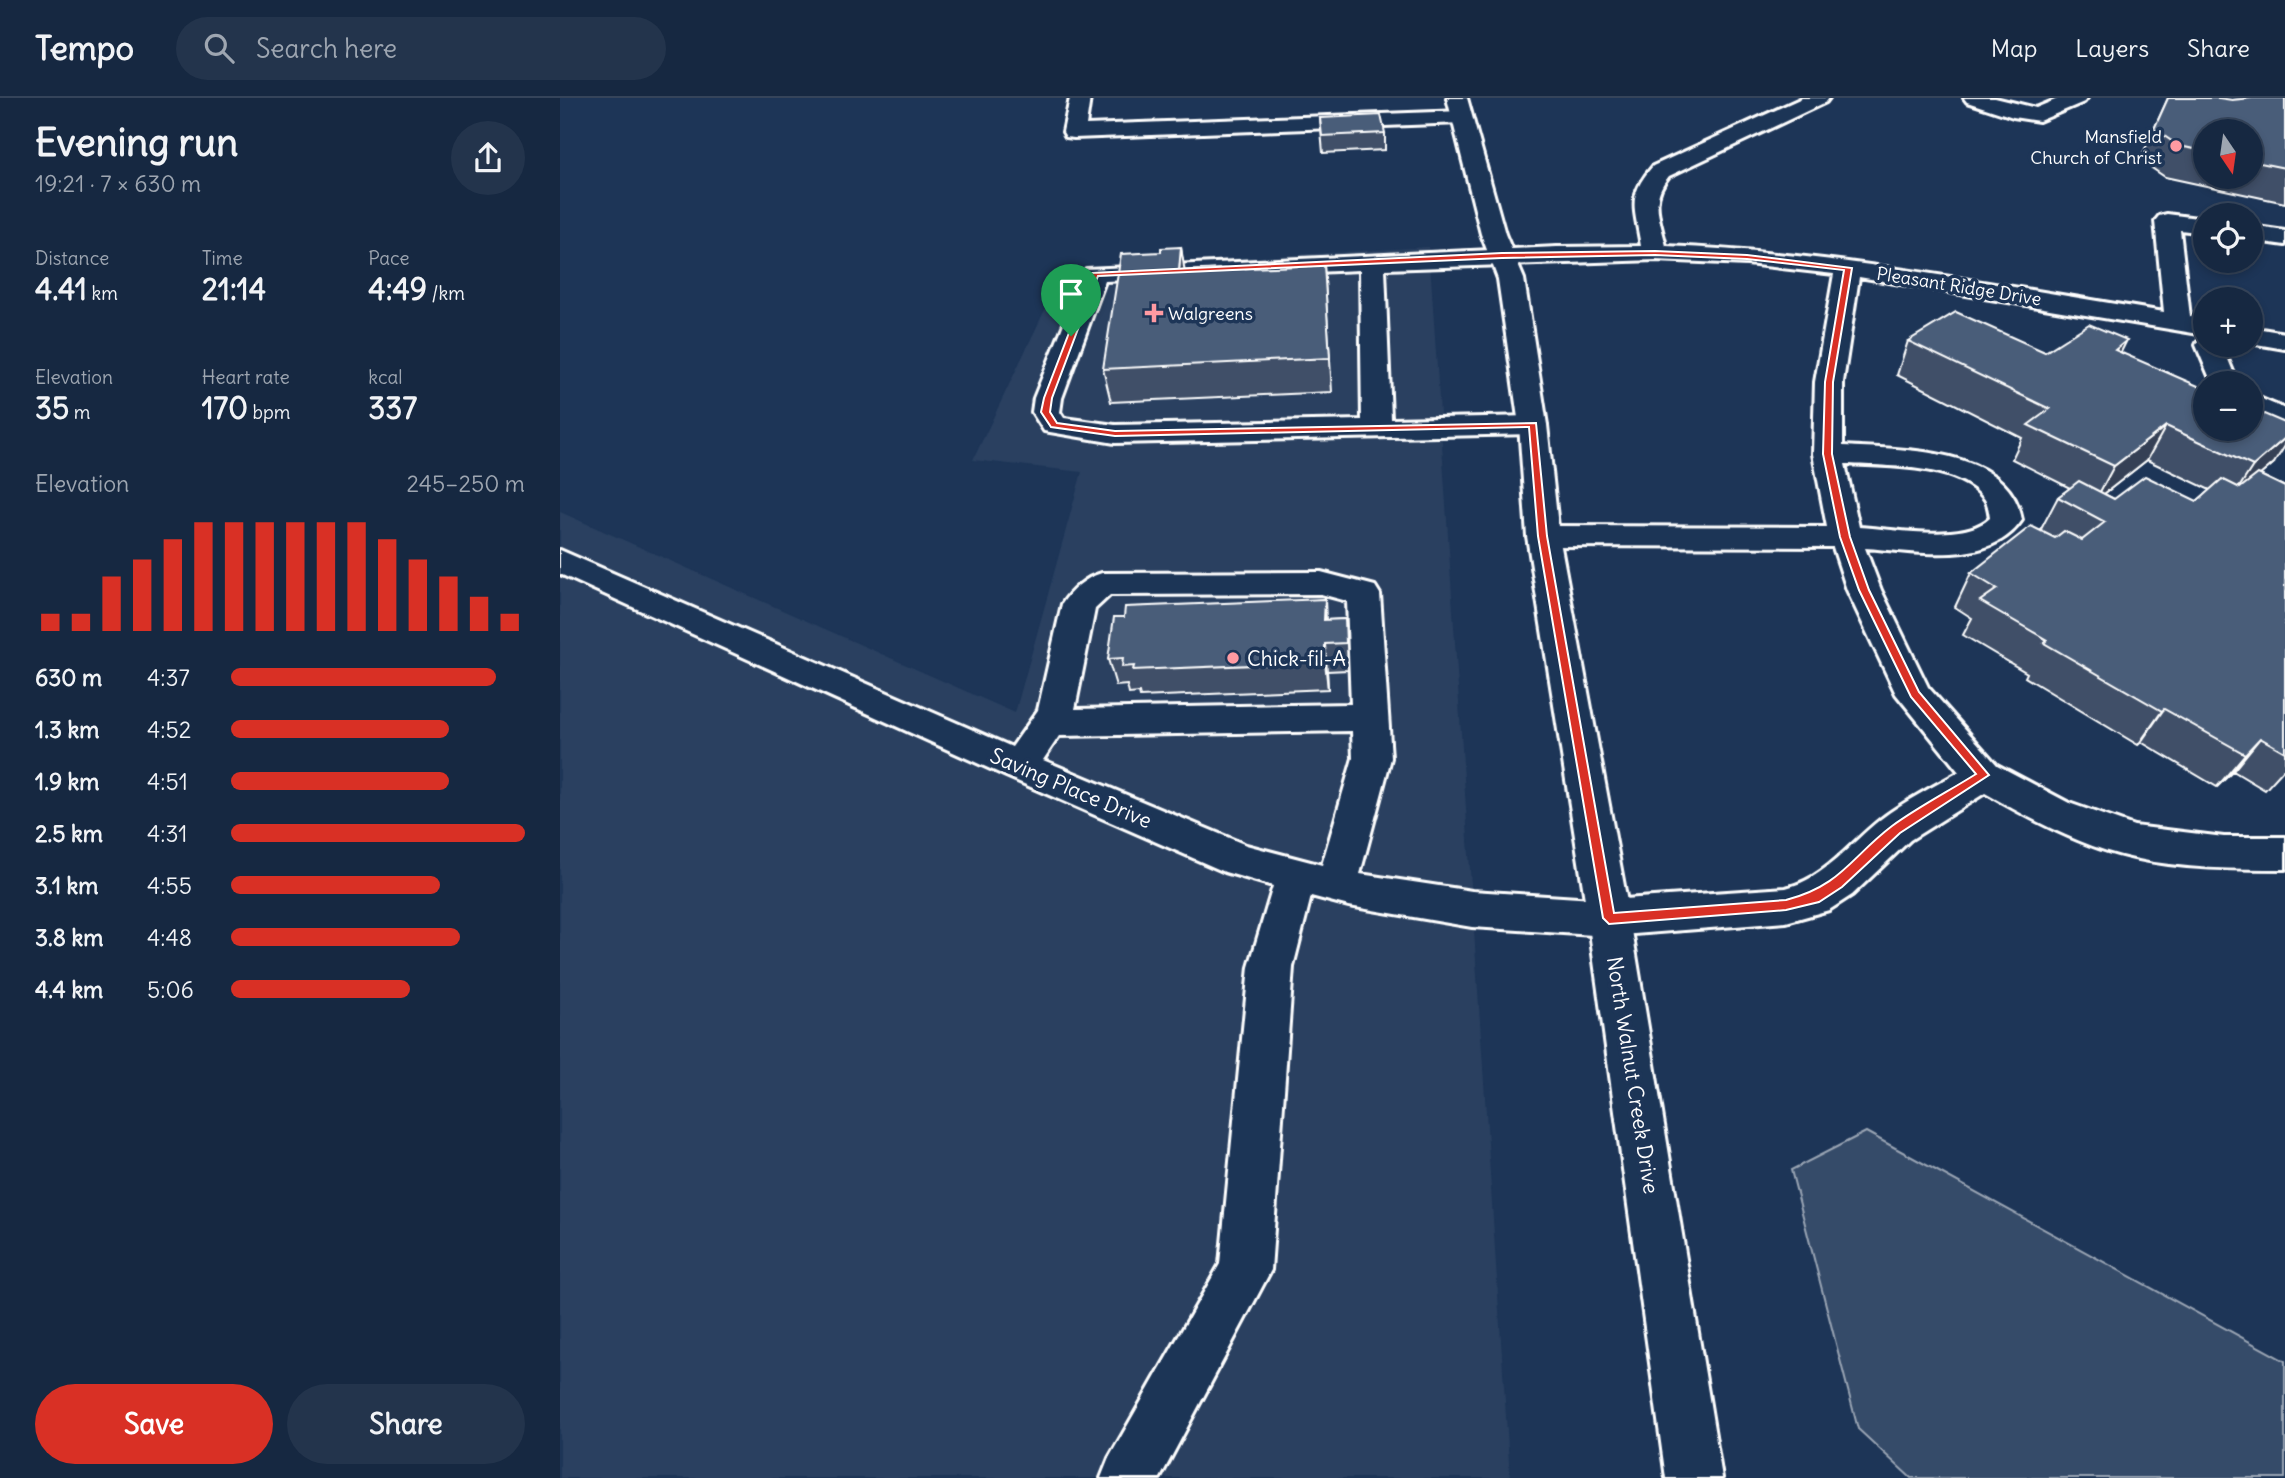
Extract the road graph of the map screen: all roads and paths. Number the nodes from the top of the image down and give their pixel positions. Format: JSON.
{"nodes":[{"id":1,"x":1080,"y":98,"type":"edge"},
{"id":2,"x":1323,"y":98,"type":"edge"},
{"id":3,"x":1818,"y":98,"type":"edge"},
{"id":4,"x":1974,"y":98,"type":"edge"},
{"id":5,"x":2077,"y":98,"type":"edge"},
{"id":6,"x":1460,"y":107,"type":"edge"},
{"id":7,"x":1326,"y":121,"type":"junction"},
{"id":8,"x":2193,"y":224,"type":"edge"},
{"id":9,"x":2263,"y":235,"type":"edge"},
{"id":10,"x":2285,"y":238,"type":"edge"},
{"id":11,"x":1655,"y":253,"type":"junction"},
{"id":12,"x":1502,"y":256,"type":"junction"},
{"id":13,"x":1372,"y":263,"type":"junction"},
{"id":14,"x":1848,"y":268,"type":"junction"},
{"id":15,"x":2178,"y":323,"type":"junction"},
{"id":16,"x":2193,"y":325,"type":"edge"},
{"id":17,"x":2263,"y":337,"type":"edge"},
{"id":18,"x":2285,"y":341,"type":"edge"},
{"id":19,"x":2263,"y":409,"type":"edge"},
{"id":20,"x":2285,"y":420,"type":"edge"},
{"id":21,"x":1533,"y":425,"type":"junction"},
{"id":22,"x":1377,"y":427,"type":"junction"},
{"id":23,"x":1828,"y":454,"type":"junction"},
{"id":24,"x":1543,"y":536,"type":"junction"},
{"id":25,"x":1845,"y":537,"type":"junction"},
{"id":26,"x":560,"y":561,"type":"edge"},
{"id":27,"x":1370,"y":717,"type":"junction"},
{"id":28,"x":1049,"y":723,"type":"junction"},
{"id":29,"x":1019,"y":765,"type":"junction"},
{"id":30,"x":1984,"y":775,"type":"junction"},
{"id":31,"x":2285,"y":853,"type":"edge"},
{"id":32,"x":1317,"y":880,"type":"junction"},
{"id":33,"x":1609,"y":918,"type":"junction"},
{"id":34,"x":1129,"y":1478,"type":"edge"},
{"id":35,"x":1694,"y":1478,"type":"edge"}],
"edges":[{"from":1,"to":7,"type":"main road"},
{"from":2,"to":7,"type":"main road"},
{"from":3,"to":11,"type":"main road"},
{"from":4,"to":5,"type":"main road"},
{"from":6,"to":7,"type":"main road"},
{"from":6,"to":12,"type":"main road","name":"North Walnut Creek Drive"},
{"from":8,"to":15,"type":"main road"},
{"from":9,"to":10,"type":"main road"},
{"from":11,"to":12,"type":"main road","name":"Pleasant Ridge Drive"},
{"from":11,"to":14,"type":"main road","name":"Pleasant Ridge Drive"},
{"from":12,"to":13,"type":"main road","name":"Pleasant Ridge Drive"},
{"from":12,"to":21,"type":"main road","name":"North Walnut Creek Drive"},
{"from":13,"to":22,"type":"main road"},
{"from":13,"to":22,"type":"main road","name":"Pleasant Ridge Drive"},
{"from":14,"to":15,"type":"main road","name":"Pleasant Ridge Drive"},
{"from":14,"to":23,"type":"main road"},
{"from":15,"to":16,"type":"main road","name":"Pleasant Ridge Drive"},
{"from":17,"to":18,"type":"main road"},
{"from":19,"to":20,"type":"main road"},
{"from":21,"to":22,"type":"main road"},
{"from":21,"to":24,"type":"main road","name":"North Walnut Creek Drive"},
{"from":23,"to":25,"type":"main road"},
{"from":23,"to":25,"type":"main road"},
{"from":24,"to":25,"type":"main road"},
{"from":24,"to":33,"type":"main road","name":"North Walnut Creek Drive"},
{"from":25,"to":30,"type":"main road"},
{"from":26,"to":29,"type":"main road","name":"Saving Place Drive"},
{"from":27,"to":28,"type":"main road"},
{"from":27,"to":28,"type":"main road"},
{"from":27,"to":32,"type":"main road"},
{"from":28,"to":29,"type":"main road"},
{"from":29,"to":32,"type":"main road","name":"Saving Place Drive"},
{"from":30,"to":31,"type":"main road"},
{"from":30,"to":33,"type":"main road","name":"Saving Place Drive"},
{"from":32,"to":33,"type":"main road","name":"Saving Place Drive"},
{"from":32,"to":34,"type":"main road"},
{"from":33,"to":35,"type":"main road","name":"North Walnut Creek Drive"}]}
